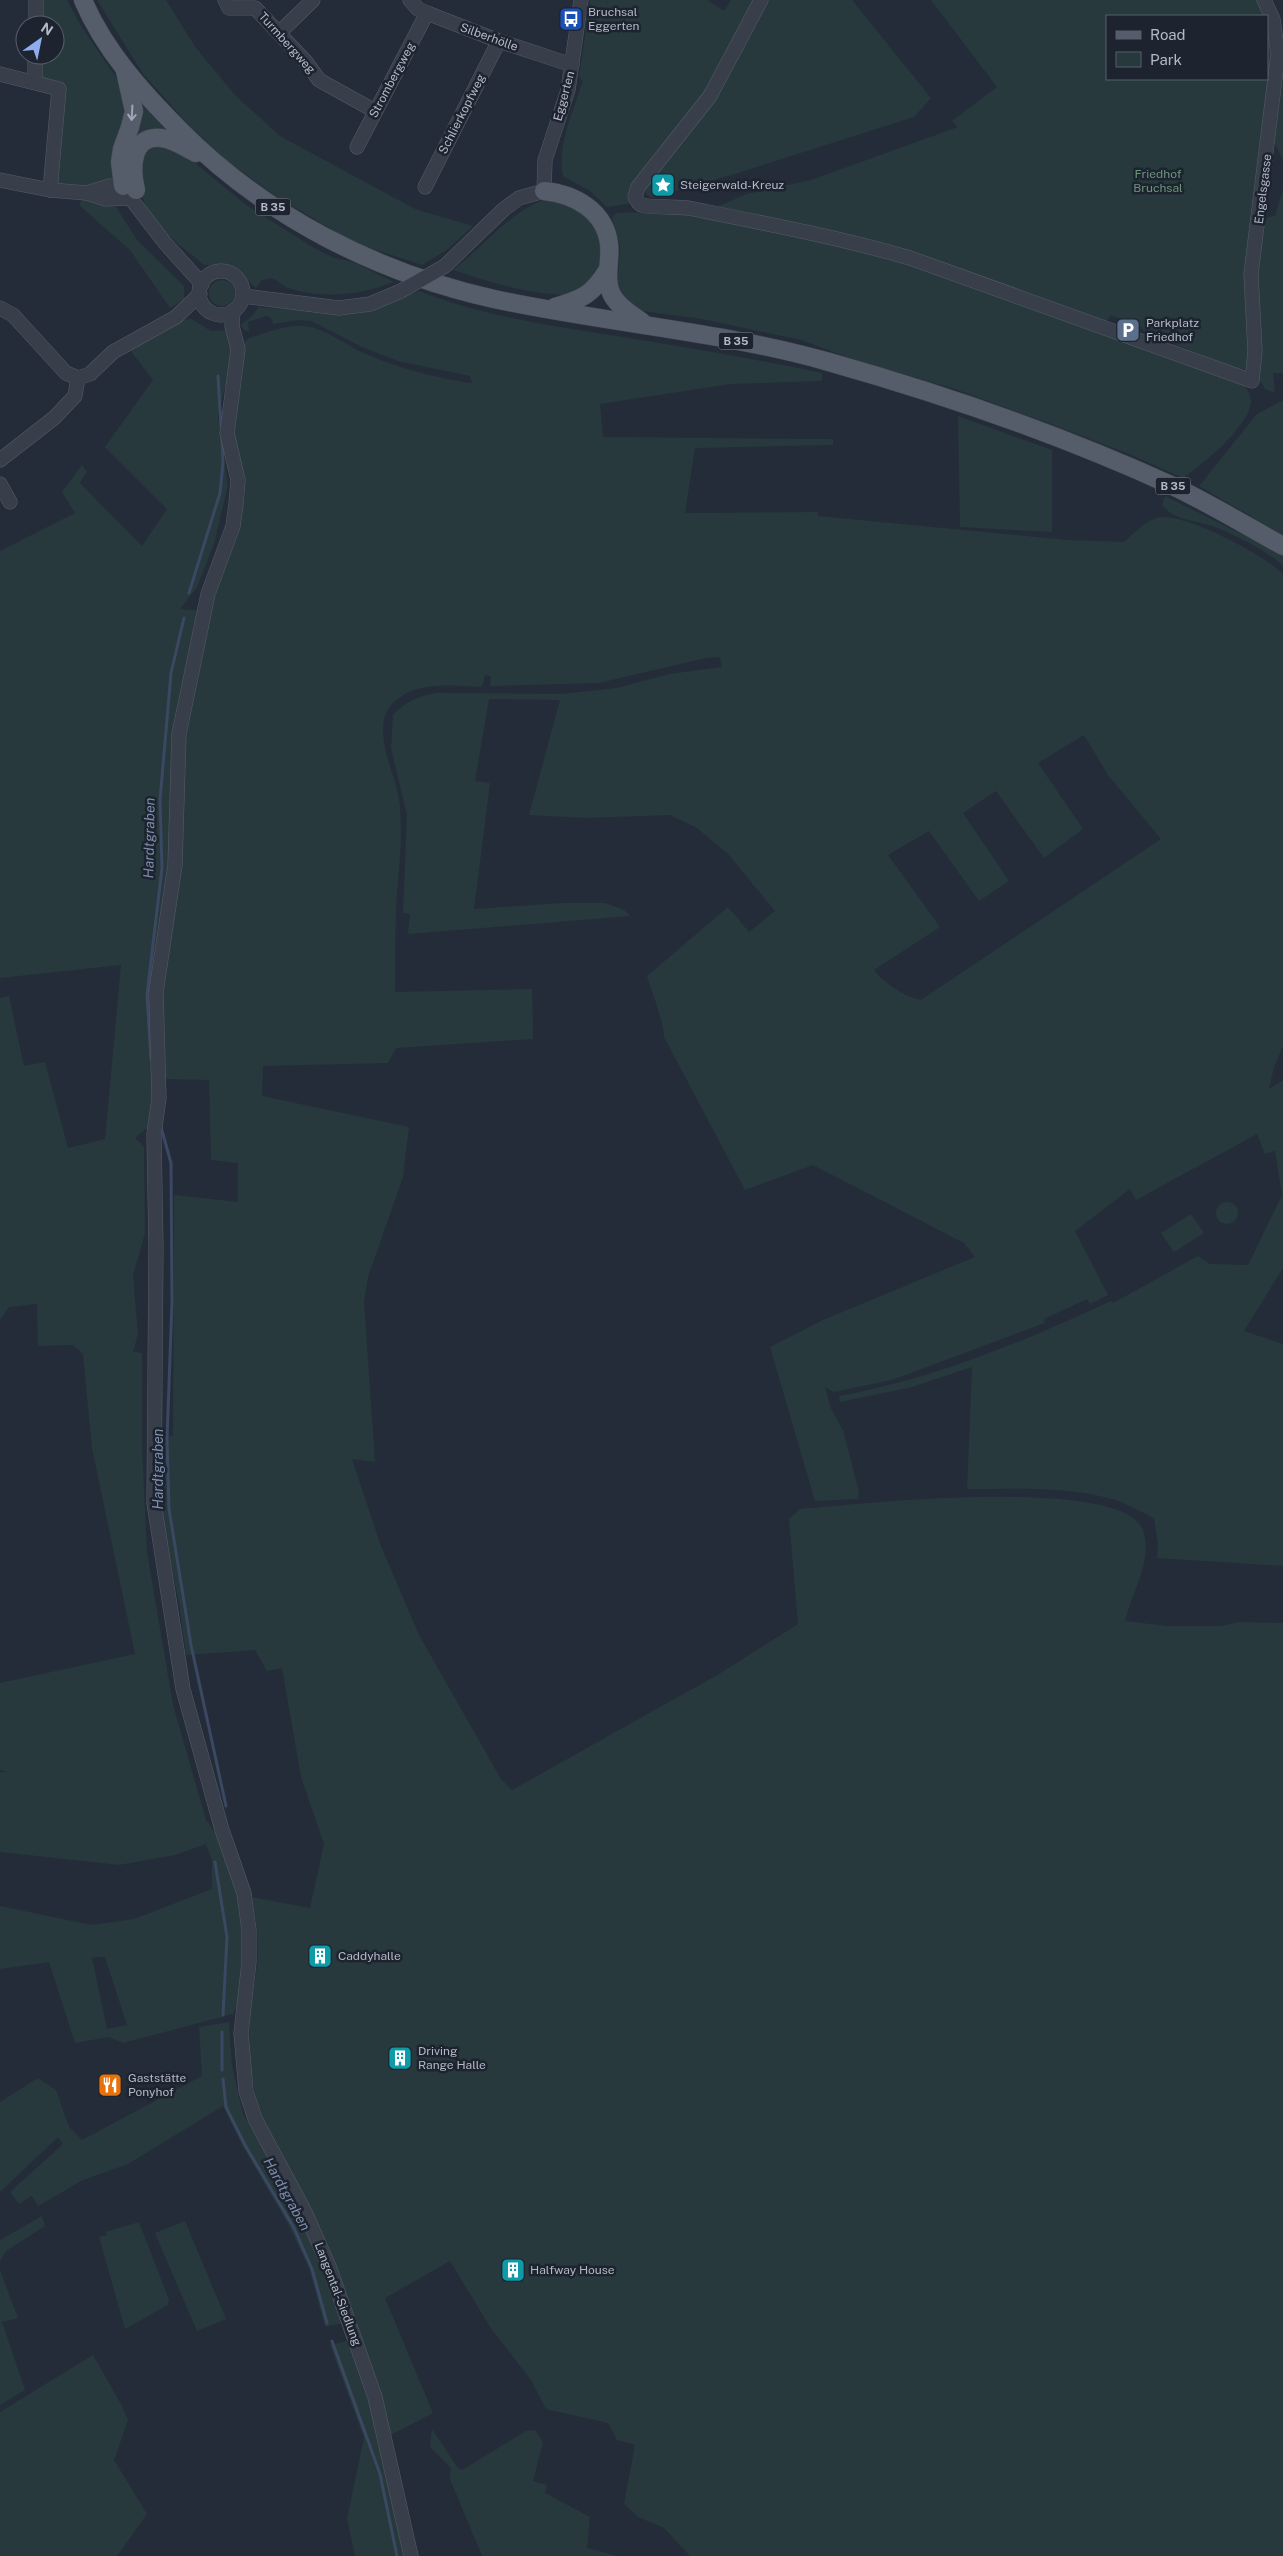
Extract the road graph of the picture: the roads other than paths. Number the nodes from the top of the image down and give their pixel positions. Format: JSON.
{"nodes":[{"id":1,"x":36,"y":0,"type":"edge"},
{"id":2,"x":83,"y":0,"type":"edge"},
{"id":3,"x":225,"y":0,"type":"edge"},
{"id":4,"x":313,"y":0,"type":"edge"},
{"id":5,"x":410,"y":0,"type":"edge"},
{"id":6,"x":432,"y":0,"type":"edge"},
{"id":7,"x":581,"y":0,"type":"edge"},
{"id":8,"x":761,"y":0,"type":"edge"},
{"id":9,"x":1264,"y":0,"type":"edge"},
{"id":10,"x":426,"y":13,"type":"junction"},
{"id":11,"x":36,"y":15,"type":"edge"},
{"id":12,"x":279,"y":33,"type":"junction"},
{"id":13,"x":499,"y":42,"type":"junction"},
{"id":14,"x":36,"y":65,"type":"edge"},
{"id":15,"x":572,"y":65,"type":"junction"},
{"id":16,"x":123,"y":66,"type":"junction"},
{"id":17,"x":0,"y":74,"type":"edge"},
{"id":18,"x":35,"y":82,"type":"junction"},
{"id":19,"x":375,"y":111,"type":"junction"},
{"id":20,"x":356,"y":147,"type":"dead end"},
{"id":21,"x":208,"y":159,"type":"junction"},
{"id":22,"x":0,"y":180,"type":"edge"},
{"id":23,"x":425,"y":187,"type":"dead end"},
{"id":24,"x":50,"y":190,"type":"junction"},
{"id":25,"x":544,"y":190,"type":"junction"},
{"id":26,"x":132,"y":195,"type":"junction"},
{"id":27,"x":607,"y":271,"type":"junction"},
{"id":28,"x":204,"y":284,"type":"junction"},
{"id":29,"x":243,"y":296,"type":"junction"},
{"id":30,"x":0,"y":308,"type":"edge"},
{"id":31,"x":550,"y":309,"type":"junction"},
{"id":32,"x":220,"y":312,"type":"junction"},
{"id":33,"x":176,"y":317,"type":"junction"},
{"id":34,"x":646,"y":324,"type":"junction"},
{"id":35,"x":78,"y":378,"type":"junction"},
{"id":36,"x":1,"y":457,"type":"edge"},
{"id":37,"x":0,"y":484,"type":"edge"},
{"id":38,"x":10,"y":502,"type":"dead end"},
{"id":39,"x":1283,"y":546,"type":"edge"},
{"id":40,"x":411,"y":2556,"type":"edge"}],
"edges":[{"from":1,"to":11,"type":"street"},
{"from":2,"to":16,"type":"main road","number":"B 35"},
{"from":3,"to":12,"type":"street","name":"Turmbergweg"},
{"from":4,"to":12,"type":"street"},
{"from":5,"to":10,"type":"street","name":"Silberhölle"},
{"from":6,"to":10,"type":"street","name":"Strombergweg"},
{"from":7,"to":15,"type":"street","name":"Eggerten"},
{"from":8,"to":9,"type":"street","name":"Engelsgasse"},
{"from":10,"to":13,"type":"street","name":"Silberhölle"},
{"from":10,"to":19,"type":"street","name":"Strombergweg"},
{"from":12,"to":19,"type":"street","name":"Turmbergweg"},
{"from":13,"to":15,"type":"street","name":"Silberhölle"},
{"from":13,"to":23,"type":"street","name":"Schlierkopfweg"},
{"from":14,"to":18,"type":"street"},
{"from":15,"to":25,"type":"street","name":"Eggerten"},
{"from":16,"to":21,"type":"main road","number":"B 35"},
{"from":16,"to":26,"type":"main road","one_way":true},
{"from":17,"to":18,"type":"street"},
{"from":18,"to":24,"type":"street"},
{"from":19,"to":20,"type":"street","name":"Strombergweg"},
{"from":21,"to":26,"type":"main road","number":"B 35"},
{"from":21,"to":31,"type":"main road","number":"B 35"},
{"from":22,"to":24,"type":"street"},
{"from":24,"to":26,"type":"street"},
{"from":25,"to":27,"type":"main road"},
{"from":25,"to":29,"type":"street","bridge":true},
{"from":26,"to":28,"type":"street"},
{"from":27,"to":31,"type":"main road"},
{"from":27,"to":34,"type":"main road"},
{"from":28,"to":29,"type":"street"},
{"from":28,"to":32,"type":"street"},
{"from":28,"to":33,"type":"street"},
{"from":29,"to":32,"type":"street"},
{"from":30,"to":35,"type":"street"},
{"from":31,"to":34,"type":"main road","number":"B 35"},
{"from":32,"to":33,"type":"street"},
{"from":32,"to":40,"type":"street","name":"Langental-Siedlung"},
{"from":33,"to":35,"type":"street"},
{"from":34,"to":39,"type":"main road","number":"B 35"},
{"from":35,"to":36,"type":"street"},
{"from":37,"to":38,"type":"street"}]}
